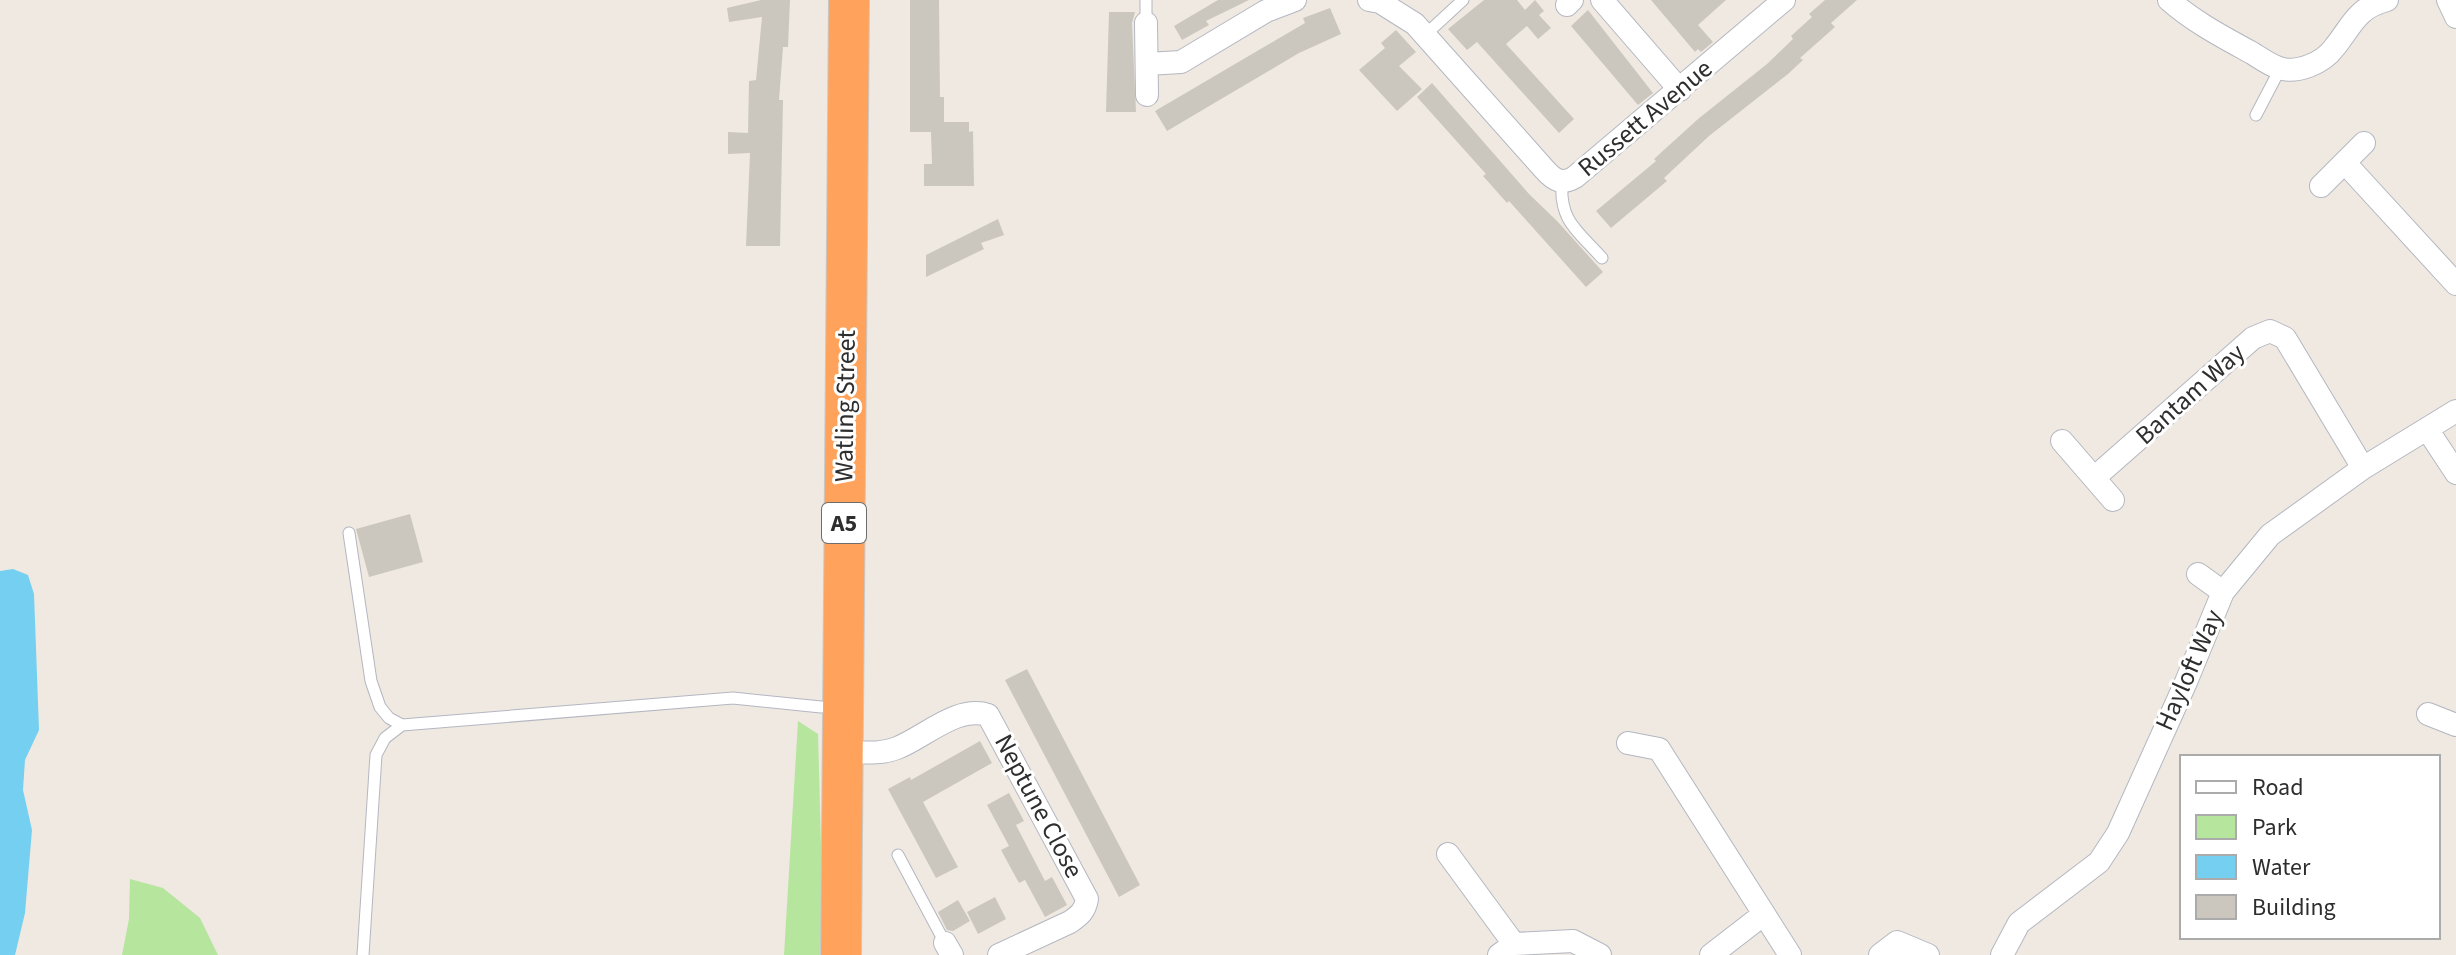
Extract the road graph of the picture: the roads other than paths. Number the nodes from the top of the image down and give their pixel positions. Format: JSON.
{"nodes":[{"id":1,"x":849,"y":0,"type":"edge"},
{"id":2,"x":1295,"y":0,"type":"edge"},
{"id":3,"x":1463,"y":0,"type":"edge"},
{"id":4,"x":1602,"y":0,"type":"edge"},
{"id":5,"x":1784,"y":0,"type":"edge"},
{"id":6,"x":2169,"y":0,"type":"edge"},
{"id":7,"x":1376,"y":1,"type":"edge"},
{"id":8,"x":2380,"y":1,"type":"edge"},
{"id":9,"x":1264,"y":5,"type":"edge"},
{"id":10,"x":1146,"y":11,"type":"edge"},
{"id":11,"x":1425,"y":35,"type":"junction"},
{"id":12,"x":1147,"y":64,"type":"junction"},
{"id":13,"x":2280,"y":69,"type":"junction"},
{"id":14,"x":1680,"y":90,"type":"junction"},
{"id":15,"x":1147,"y":95,"type":"dead end"},
{"id":16,"x":2256,"y":115,"type":"dead end"},
{"id":17,"x":2364,"y":143,"type":"dead end"},
{"id":18,"x":2345,"y":163,"type":"junction"},
{"id":19,"x":1562,"y":181,"type":"junction"},
{"id":20,"x":2321,"y":186,"type":"dead end"},
{"id":21,"x":1602,"y":258,"type":"dead end"},
{"id":22,"x":2456,"y":284,"type":"edge"},
{"id":23,"x":2456,"y":411,"type":"edge"},
{"id":24,"x":2427,"y":429,"type":"junction"},
{"id":25,"x":2062,"y":441,"type":"dead end"},
{"id":26,"x":2363,"y":468,"type":"junction"},
{"id":27,"x":2456,"y":473,"type":"edge"},
{"id":28,"x":2094,"y":478,"type":"junction"},
{"id":29,"x":2113,"y":500,"type":"dead end"},
{"id":30,"x":349,"y":533,"type":"dead end"},
{"id":31,"x":2198,"y":574,"type":"dead end"},
{"id":32,"x":2223,"y":592,"type":"junction"},
{"id":33,"x":821,"y":707,"type":"dead end"},
{"id":34,"x":2428,"y":714,"type":"dead end"},
{"id":35,"x":2455,"y":723,"type":"edge"},
{"id":36,"x":402,"y":725,"type":"junction"},
{"id":37,"x":1628,"y":743,"type":"dead end"},
{"id":38,"x":842,"y":752,"type":"junction"},
{"id":39,"x":1448,"y":854,"type":"dead end"},
{"id":40,"x":898,"y":855,"type":"dead end"},
{"id":41,"x":1764,"y":914,"type":"junction"},
{"id":42,"x":949,"y":949,"type":"edge"},
{"id":43,"x":1506,"y":949,"type":"edge"},
{"id":44,"x":363,"y":955,"type":"edge"},
{"id":45,"x":841,"y":955,"type":"edge"},
{"id":46,"x":999,"y":955,"type":"edge"},
{"id":47,"x":1600,"y":955,"type":"edge"},
{"id":48,"x":1711,"y":955,"type":"edge"},
{"id":49,"x":1790,"y":955,"type":"edge"},
{"id":50,"x":1880,"y":955,"type":"edge"},
{"id":51,"x":1928,"y":955,"type":"edge"},
{"id":52,"x":2002,"y":955,"type":"edge"}],
"edges":[{"from":1,"to":38,"type":"highway","name":"Watling Street","number":"A5"},
{"from":2,"to":9,"type":"street"},
{"from":3,"to":11,"type":"lane"},
{"from":4,"to":14,"type":"street"},
{"from":5,"to":14,"type":"street","name":"Russett Avenue"},
{"from":6,"to":13,"type":"street"},
{"from":7,"to":11,"type":"street","name":"Russett Avenue"},
{"from":8,"to":13,"type":"street"},
{"from":9,"to":12,"type":"street"},
{"from":10,"to":12,"type":"street"},
{"from":11,"to":19,"type":"street","name":"Russett Avenue"},
{"from":12,"to":15,"type":"street"},
{"from":13,"to":16,"type":"lane"},
{"from":14,"to":19,"type":"street","name":"Russett Avenue"},
{"from":17,"to":18,"type":"street"},
{"from":18,"to":20,"type":"street"},
{"from":18,"to":22,"type":"street"},
{"from":19,"to":21,"type":"lane"},
{"from":23,"to":24,"type":"street","name":"Hayloft Way"},
{"from":24,"to":26,"type":"street","name":"Hayloft Way"},
{"from":24,"to":27,"type":"street"},
{"from":25,"to":28,"type":"street"},
{"from":26,"to":28,"type":"street","name":"Bantam Way"},
{"from":26,"to":32,"type":"street","name":"Hayloft Way"},
{"from":28,"to":29,"type":"street"},
{"from":30,"to":36,"type":"lane"},
{"from":31,"to":32,"type":"street"},
{"from":32,"to":52,"type":"street","name":"Hayloft Way"},
{"from":33,"to":36,"type":"lane"},
{"from":34,"to":35,"type":"street"},
{"from":36,"to":44,"type":"lane"},
{"from":37,"to":41,"type":"street"},
{"from":38,"to":45,"type":"highway","name":"Watling Street","number":"A5"},
{"from":38,"to":46,"type":"street","name":"Neptune Close"},
{"from":39,"to":43,"type":"street"},
{"from":40,"to":42,"type":"lane"},
{"from":41,"to":48,"type":"street"},
{"from":41,"to":49,"type":"street"},
{"from":43,"to":47,"type":"street"},
{"from":50,"to":51,"type":"street"}]}
